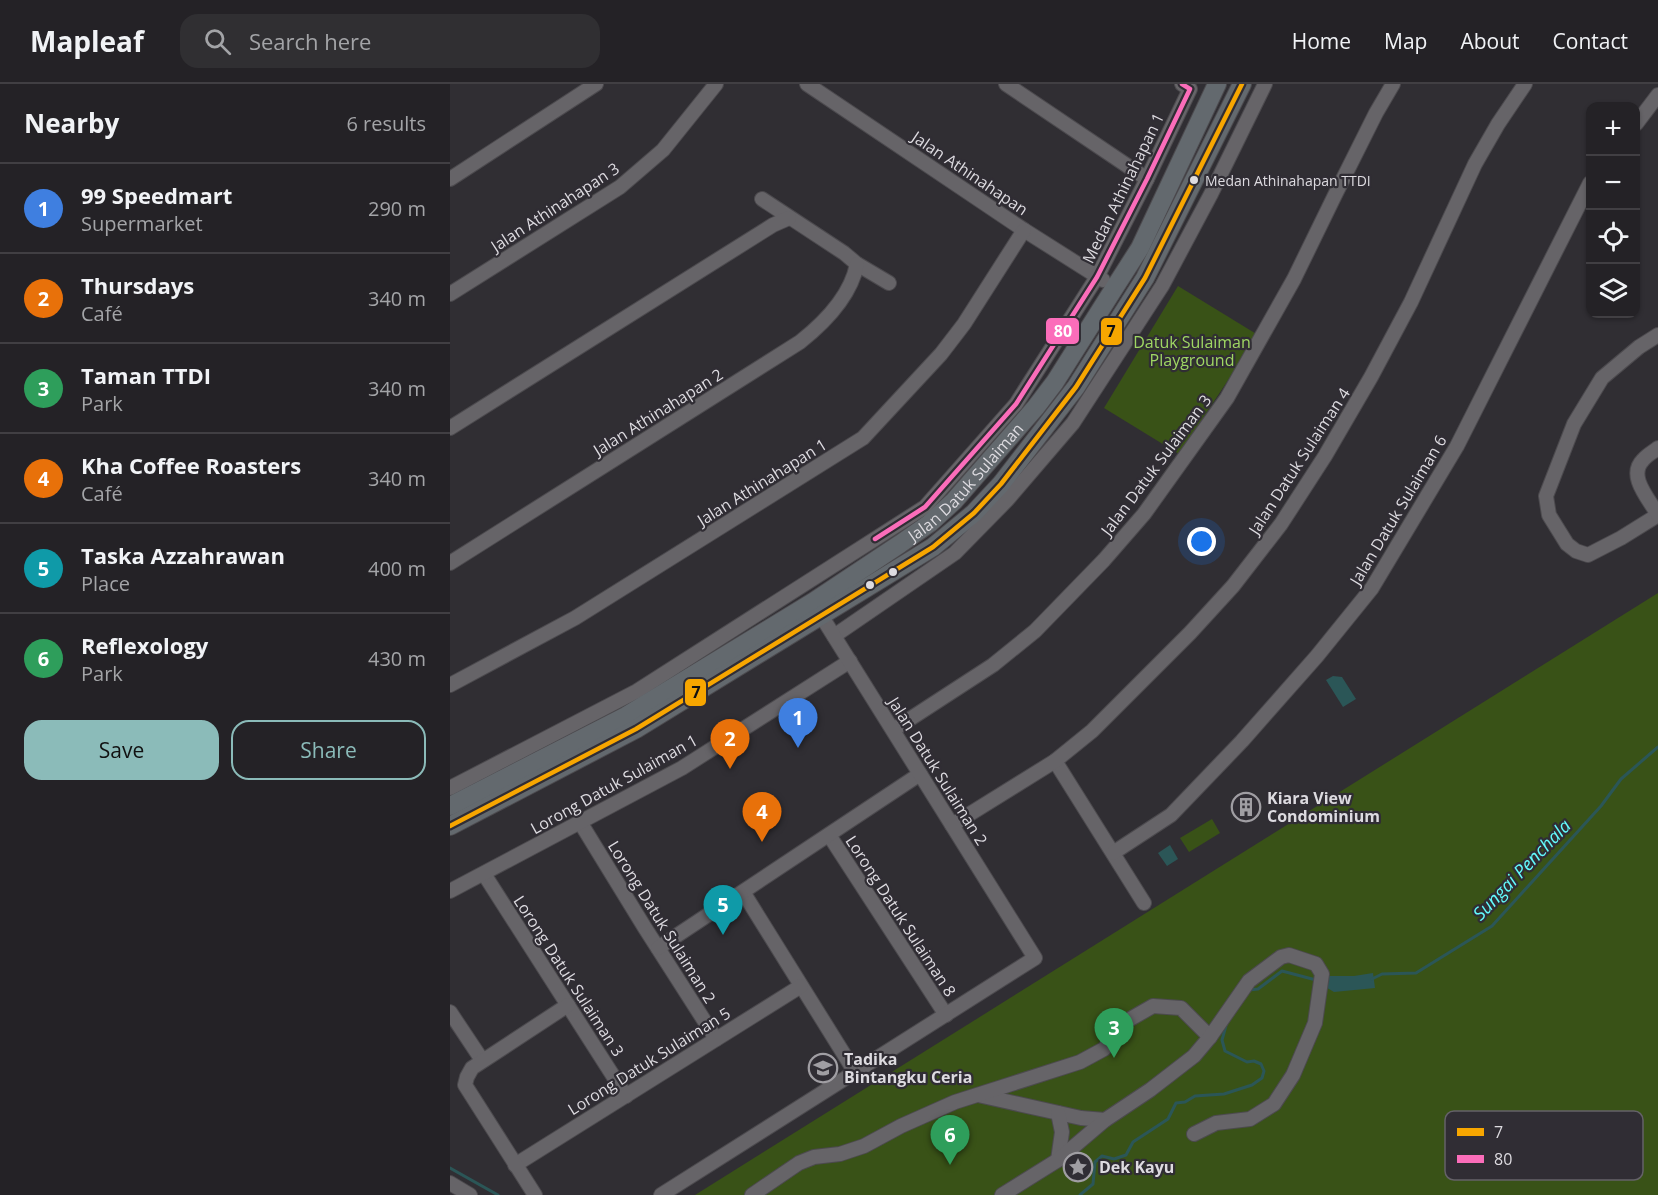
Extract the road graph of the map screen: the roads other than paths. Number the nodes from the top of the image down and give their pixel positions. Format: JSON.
{"nodes":[{"id":1,"x":596,"y":84,"type":"edge"},
{"id":2,"x":716,"y":84,"type":"edge"},
{"id":3,"x":807,"y":84,"type":"edge"},
{"id":4,"x":1006,"y":84,"type":"edge"},
{"id":5,"x":1182,"y":84,"type":"edge"},
{"id":6,"x":1217,"y":84,"type":"edge"},
{"id":7,"x":1242,"y":84,"type":"edge"},
{"id":8,"x":1265,"y":84,"type":"edge"},
{"id":9,"x":1393,"y":84,"type":"edge"},
{"id":10,"x":1525,"y":84,"type":"edge"},
{"id":11,"x":1658,"y":95,"type":"edge"},
{"id":12,"x":1640,"y":118,"type":"edge"},
{"id":13,"x":450,"y":179,"type":"edge"},
{"id":14,"x":1147,"y":179,"type":"junction"},
{"id":15,"x":1586,"y":191,"type":"edge"},
{"id":16,"x":762,"y":199,"type":"dead end"},
{"id":17,"x":789,"y":218,"type":"junction"},
{"id":18,"x":1024,"y":230,"type":"junction"},
{"id":19,"x":1119,"y":234,"type":"junction"},
{"id":20,"x":1140,"y":248,"type":"junction"},
{"id":21,"x":857,"y":264,"type":"junction"},
{"id":22,"x":1097,"y":277,"type":"junction"},
{"id":23,"x":889,"y":283,"type":"dead end"},
{"id":24,"x":1115,"y":287,"type":"junction"},
{"id":25,"x":450,"y":294,"type":"edge"},
{"id":26,"x":1658,"y":335,"type":"edge"},
{"id":27,"x":450,"y":428,"type":"edge"},
{"id":28,"x":1034,"y":442,"type":"junction"},
{"id":29,"x":1658,"y":448,"type":"edge"},
{"id":30,"x":995,"y":454,"type":"junction"},
{"id":31,"x":1658,"y":515,"type":"edge"},
{"id":32,"x":450,"y":563,"type":"edge"},
{"id":33,"x":817,"y":609,"type":"junction"},
{"id":34,"x":834,"y":636,"type":"junction"},
{"id":35,"x":850,"y":662,"type":"junction"},
{"id":36,"x":450,"y":685,"type":"edge"},
{"id":37,"x":892,"y":730,"type":"junction"},
{"id":38,"x":568,"y":737,"type":"junction"},
{"id":39,"x":1055,"y":761,"type":"junction"},
{"id":40,"x":920,"y":774,"type":"junction"},
{"id":41,"x":450,"y":788,"type":"edge"},
{"id":42,"x":450,"y":806,"type":"edge"},
{"id":43,"x":580,"y":822,"type":"junction"},
{"id":44,"x":952,"y":825,"type":"junction"},
{"id":45,"x":450,"y":826,"type":"edge"},
{"id":46,"x":829,"y":835,"type":"junction"},
{"id":47,"x":1113,"y":853,"type":"junction"},
{"id":48,"x":484,"y":874,"type":"junction"},
{"id":49,"x":450,"y":891,"type":"edge"},
{"id":50,"x":743,"y":892,"type":"junction"},
{"id":51,"x":1144,"y":903,"type":"dead end"},
{"id":52,"x":658,"y":948,"type":"junction"},
{"id":53,"x":801,"y":986,"type":"junction"},
{"id":54,"x":568,"y":1005,"type":"junction"},
{"id":55,"x":450,"y":1012,"type":"edge"},
{"id":56,"x":946,"y":1015,"type":"junction"},
{"id":57,"x":1210,"y":1037,"type":"junction"},
{"id":58,"x":716,"y":1039,"type":"junction"},
{"id":59,"x":482,"y":1060,"type":"junction"},
{"id":60,"x":855,"y":1072,"type":"junction"},
{"id":61,"x":977,"y":1095,"type":"junction"},
{"id":62,"x":626,"y":1096,"type":"junction"},
{"id":63,"x":1058,"y":1113,"type":"junction"},
{"id":64,"x":1105,"y":1120,"type":"junction"},
{"id":65,"x":1194,"y":1134,"type":"dead end"},
{"id":66,"x":1058,"y":1160,"type":"junction"},
{"id":67,"x":515,"y":1165,"type":"junction"},
{"id":68,"x":450,"y":1184,"type":"edge"},
{"id":69,"x":470,"y":1195,"type":"edge"},
{"id":70,"x":534,"y":1195,"type":"edge"},
{"id":71,"x":661,"y":1195,"type":"edge"},
{"id":72,"x":752,"y":1195,"type":"edge"},
{"id":73,"x":1002,"y":1195,"type":"edge"}],
"edges":[{"from":1,"to":13,"type":"street"},
{"from":2,"to":25,"type":"street","name":"Jalan Athinahapan 3"},
{"from":3,"to":18,"type":"street","name":"Jalan Athinahapan"},
{"from":4,"to":14,"type":"street"},
{"from":5,"to":14,"type":"street","name":"Medan Athinahapan 1"},
{"from":6,"to":20,"type":"main road","name":"Jalan Datuk Sulaiman"},
{"from":7,"to":28,"type":"main road","name":"Jalan Datuk Sulaiman"},
{"from":8,"to":34,"type":"street"},
{"from":9,"to":37,"type":"street","name":"Jalan Datuk Sulaiman 3"},
{"from":10,"to":39,"type":"street","name":"Jalan Datuk Sulaiman 4"},
{"from":11,"to":12,"type":"street"},
{"from":14,"to":19,"type":"street","name":"Medan Athinahapan 1"},
{"from":15,"to":47,"type":"street","name":"Jalan Datuk Sulaiman 6"},
{"from":16,"to":17,"type":"street"},
{"from":17,"to":21,"type":"street"},
{"from":17,"to":27,"type":"street"},
{"from":18,"to":22,"type":"street","name":"Jalan Athinahapan"},
{"from":18,"to":36,"type":"street","name":"Jalan Athinahapan 1"},
{"from":19,"to":20,"type":"street"},
{"from":19,"to":22,"type":"street","name":"Medan Athinahapan 1"},
{"from":20,"to":24,"type":"main road","name":"Jalan Datuk Sulaiman"},
{"from":21,"to":23,"type":"street"},
{"from":21,"to":32,"type":"street","name":"Jalan Athinahapan 2"},
{"from":22,"to":24,"type":"street","name":"Jalan Athinahapan"},
{"from":22,"to":38,"type":"street","name":"Jalan Datuk Sulaiman"},
{"from":24,"to":30,"type":"main road","name":"Jalan Datuk Sulaiman"},
{"from":26,"to":31,"type":"street"},
{"from":28,"to":30,"type":"main road"},
{"from":28,"to":33,"type":"main road","name":"Jalan Datuk Sulaiman"},
{"from":29,"to":31,"type":"street"},
{"from":30,"to":33,"type":"main road","name":"Jalan Datuk Sulaiman"},
{"from":33,"to":34,"type":"street","name":"Jalan Datuk Sulaiman 2"},
{"from":33,"to":38,"type":"main road","name":"Jalan Datuk Sulaiman"},
{"from":33,"to":45,"type":"main road","name":"Jalan Datuk Sulaiman"},
{"from":34,"to":35,"type":"street","name":"Jalan Datuk Sulaiman 2"},
{"from":35,"to":37,"type":"street","name":"Jalan Datuk Sulaiman 2"},
{"from":35,"to":43,"type":"street","name":"Lorong Datuk Sulaiman 1"},
{"from":37,"to":40,"type":"street","name":"Jalan Datuk Sulaiman 2"},
{"from":38,"to":41,"type":"street","name":"Jalan Datuk Sulaiman"},
{"from":38,"to":42,"type":"main road","name":"Jalan Datuk Sulaiman"},
{"from":39,"to":44,"type":"street","name":"Jalan Datuk Sulaiman 4"},
{"from":39,"to":47,"type":"street"},
{"from":40,"to":44,"type":"street","name":"Jalan Datuk Sulaiman 2"},
{"from":40,"to":46,"type":"street"},
{"from":43,"to":48,"type":"street","name":"Lorong Datuk Sulaiman 1"},
{"from":43,"to":52,"type":"street","name":"Lorong Datuk Sulaiman 2"},
{"from":44,"to":56,"type":"street","name":"Jalan Datuk Sulaiman 2"},
{"from":46,"to":50,"type":"street"},
{"from":46,"to":56,"type":"street","name":"Lorong Datuk Sulaiman 8"},
{"from":47,"to":51,"type":"street"},
{"from":48,"to":49,"type":"street","name":"Lorong Datuk Sulaiman 1"},
{"from":48,"to":54,"type":"street","name":"Lorong Datuk Sulaiman 3"},
{"from":50,"to":52,"type":"street"},
{"from":50,"to":53,"type":"street"},
{"from":52,"to":58,"type":"street","name":"Lorong Datuk Sulaiman 2"},
{"from":53,"to":58,"type":"street","name":"Lorong Datuk Sulaiman 5"},
{"from":53,"to":60,"type":"street"},
{"from":54,"to":59,"type":"street"},
{"from":54,"to":62,"type":"street","name":"Lorong Datuk Sulaiman 3"},
{"from":55,"to":59,"type":"street"},
{"from":56,"to":60,"type":"street"},
{"from":57,"to":61,"type":"street"},
{"from":57,"to":64,"type":"street"},
{"from":57,"to":65,"type":"street"},
{"from":58,"to":62,"type":"street","name":"Lorong Datuk Sulaiman 5"},
{"from":59,"to":67,"type":"street"},
{"from":60,"to":71,"type":"street"},
{"from":61,"to":63,"type":"street"},
{"from":61,"to":72,"type":"street"},
{"from":62,"to":67,"type":"street","name":"Lorong Datuk Sulaiman 5"},
{"from":63,"to":64,"type":"street"},
{"from":63,"to":66,"type":"street"},
{"from":64,"to":66,"type":"street"},
{"from":66,"to":73,"type":"street"},
{"from":67,"to":70,"type":"street"},
{"from":68,"to":69,"type":"street"}]}
